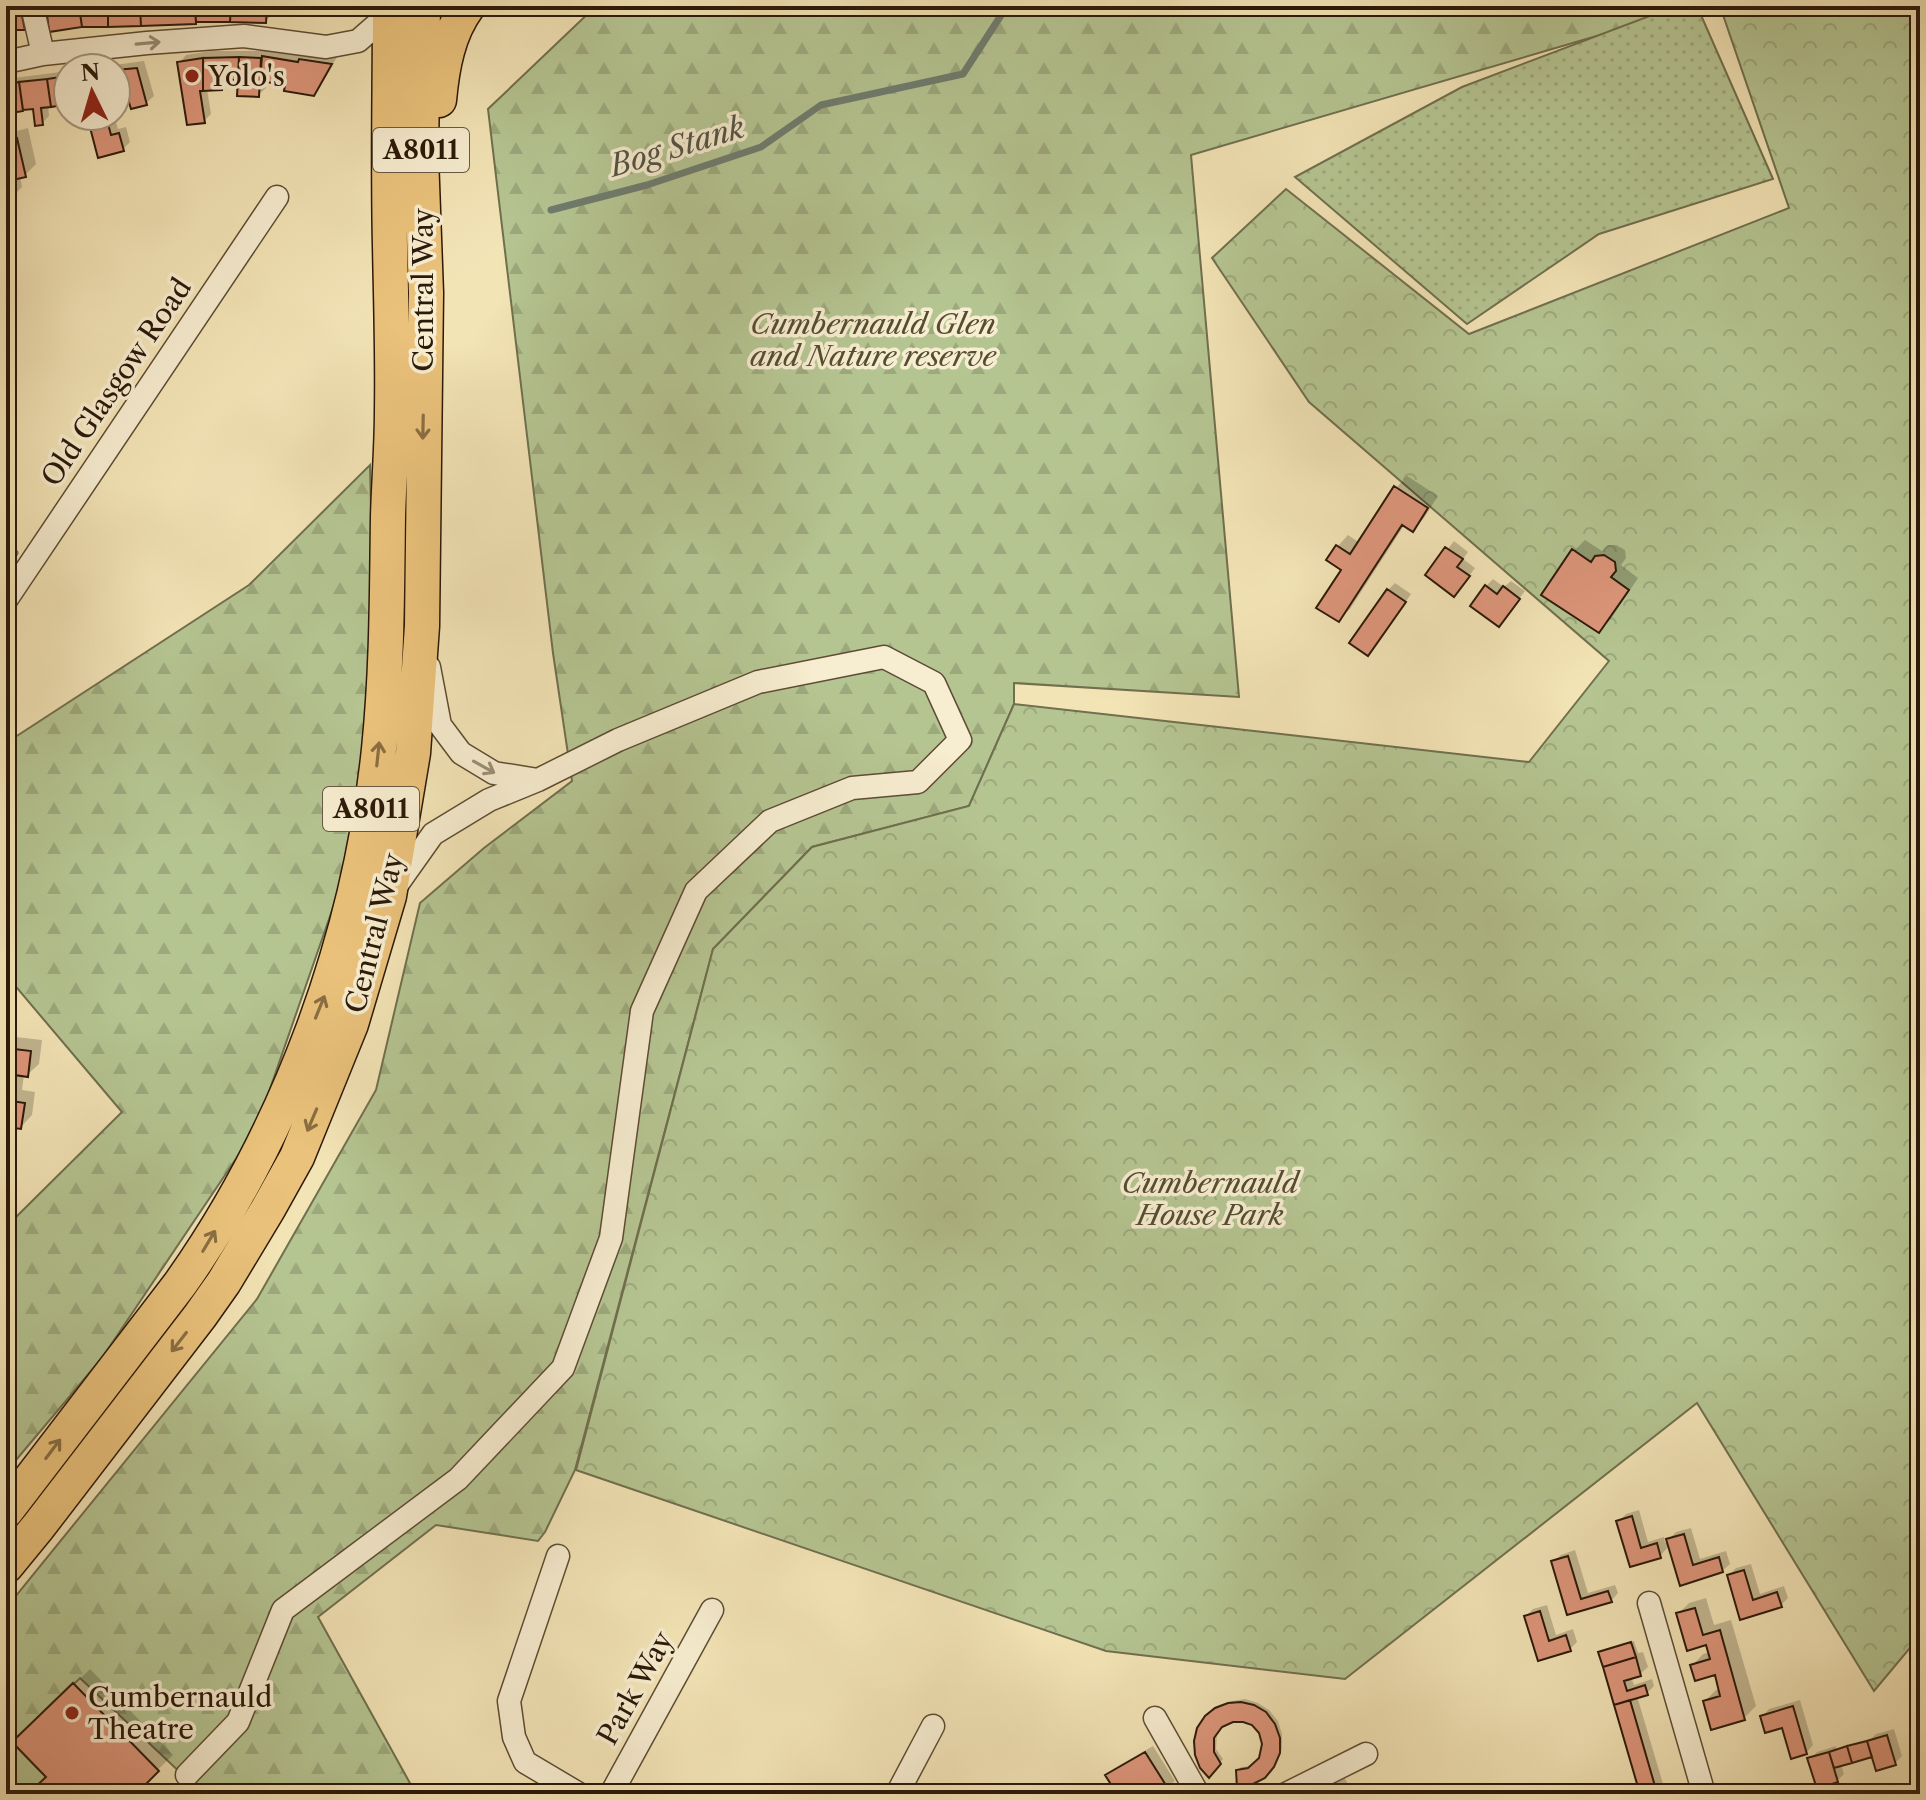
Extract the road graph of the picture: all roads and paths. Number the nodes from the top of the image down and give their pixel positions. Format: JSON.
{"nodes":[{"id":1,"x":32,"y":6,"type":"edge"},
{"id":2,"x":423,"y":6,"type":"edge"},
{"id":3,"x":468,"y":6,"type":"edge"},
{"id":4,"x":390,"y":8,"type":"edge"},
{"id":5,"x":43,"y":54,"type":"junction"},
{"id":6,"x":6,"y":62,"type":"edge"},
{"id":7,"x":277,"y":197,"type":"dead end"},
{"id":8,"x":426,"y":293,"type":"junction"},
{"id":9,"x":6,"y":600,"type":"edge"},
{"id":10,"x":422,"y":626,"type":"junction"},
{"id":11,"x":538,"y":780,"type":"junction"},
{"id":12,"x":389,"y":896,"type":"junction"},
{"id":13,"x":6,"y":1511,"type":"edge"},
{"id":14,"x":558,"y":1556,"type":"dead end"},
{"id":15,"x":6,"y":1566,"type":"edge"},
{"id":16,"x":1649,"y":1603,"type":"dead end"},
{"id":17,"x":712,"y":1610,"type":"dead end"},
{"id":18,"x":1155,"y":1718,"type":"dead end"},
{"id":19,"x":933,"y":1726,"type":"dead end"},
{"id":20,"x":1366,"y":1754,"type":"dead end"},
{"id":21,"x":187,"y":1775,"type":"dead end"},
{"id":22,"x":579,"y":1794,"type":"edge"},
{"id":23,"x":611,"y":1794,"type":"edge"},
{"id":24,"x":897,"y":1794,"type":"edge"},
{"id":25,"x":1198,"y":1794,"type":"edge"},
{"id":26,"x":1286,"y":1794,"type":"edge"},
{"id":27,"x":1704,"y":1794,"type":"edge"}],
"edges":[{"from":1,"to":5,"type":"street"},
{"from":2,"to":8,"type":"main road","name":"Central Way","number":"A8011"},
{"from":3,"to":8,"type":"main road"},
{"from":5,"to":4,"type":"street","one_way":true},
{"from":13,"to":4,"type":"main road","name":"Central Way","number":"A8011","one_way":true},
{"from":5,"to":6,"type":"street"},
{"from":7,"to":9,"type":"street","name":"Old Glasgow Road"},
{"from":8,"to":10,"type":"main road","name":"Central Way","number":"A8011","one_way":true},
{"from":10,"to":11,"type":"street","one_way":true},
{"from":10,"to":12,"type":"main road","name":"Central Way","number":"A8011"},
{"from":11,"to":12,"type":"street"},
{"from":11,"to":21,"type":"street"},
{"from":12,"to":15,"type":"main road","name":"Central Way","number":"A8011","one_way":true},
{"from":14,"to":22,"type":"street"},
{"from":16,"to":27,"type":"street"},
{"from":17,"to":23,"type":"street","name":"Park Way"},
{"from":18,"to":25,"type":"street"},
{"from":19,"to":24,"type":"street"},
{"from":20,"to":26,"type":"street"}]}
